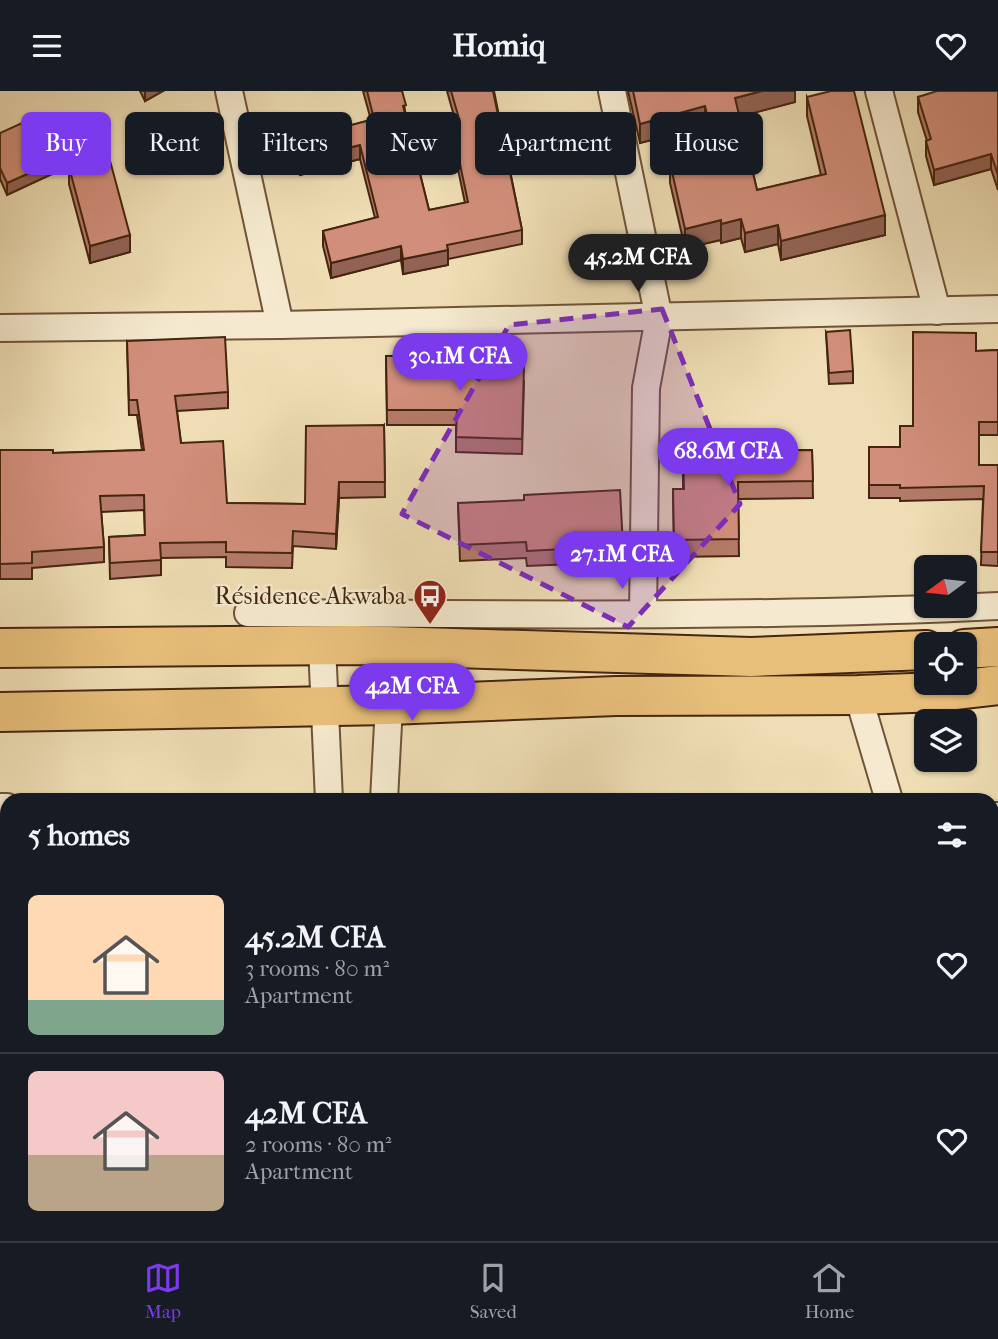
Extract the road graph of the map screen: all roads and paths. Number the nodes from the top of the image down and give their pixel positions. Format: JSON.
{"nodes":[{"id":1,"x":229,"y":91,"type":"edge"},
{"id":2,"x":612,"y":91,"type":"edge"},
{"id":3,"x":879,"y":91,"type":"edge"},
{"id":4,"x":998,"y":309,"type":"edge"},
{"id":5,"x":937,"y":311,"type":"junction"},
{"id":6,"x":659,"y":318,"type":"junction"},
{"id":7,"x":280,"y":325,"type":"junction"},
{"id":8,"x":0,"y":328,"type":"edge"},
{"id":9,"x":998,"y":605,"type":"edge"},
{"id":10,"x":248,"y":613,"type":"dead end"},
{"id":11,"x":643,"y":614,"type":"junction"},
{"id":12,"x":322,"y":646,"type":"junction"},
{"id":13,"x":389,"y":646,"type":"junction"},
{"id":14,"x":998,"y":647,"type":"edge"},
{"id":15,"x":0,"y":648,"type":"edge"},
{"id":16,"x":977,"y":648,"type":"edge"},
{"id":17,"x":914,"y":650,"type":"edge"},
{"id":18,"x":998,"y":685,"type":"edge"},
{"id":19,"x":859,"y":695,"type":"junction"},
{"id":20,"x":326,"y":705,"type":"junction"},
{"id":21,"x":389,"y":705,"type":"junction"},
{"id":22,"x":0,"y":712,"type":"edge"},
{"id":23,"x":329,"y":793,"type":"edge"},
{"id":24,"x":384,"y":793,"type":"edge"},
{"id":25,"x":887,"y":793,"type":"edge"}],
"edges":[{"from":1,"to":7,"type":"street"},
{"from":2,"to":6,"type":"street"},
{"from":3,"to":5,"type":"street"},
{"from":4,"to":5,"type":"street"},
{"from":5,"to":6,"type":"street"},
{"from":6,"to":7,"type":"street"},
{"from":6,"to":11,"type":"street"},
{"from":7,"to":8,"type":"street"},
{"from":9,"to":11,"type":"street"},
{"from":10,"to":11,"type":"street"},
{"from":12,"to":13,"type":"main road"},
{"from":12,"to":15,"type":"main road"},
{"from":12,"to":20,"type":"street"},
{"from":13,"to":17,"type":"main road"},
{"from":13,"to":21,"type":"street"},
{"from":14,"to":16,"type":"main road"},
{"from":18,"to":19,"type":"main road"},
{"from":19,"to":21,"type":"main road"},
{"from":19,"to":25,"type":"street"},
{"from":20,"to":21,"type":"main road"},
{"from":20,"to":22,"type":"main road"},
{"from":20,"to":23,"type":"street"},
{"from":21,"to":24,"type":"street"}]}
